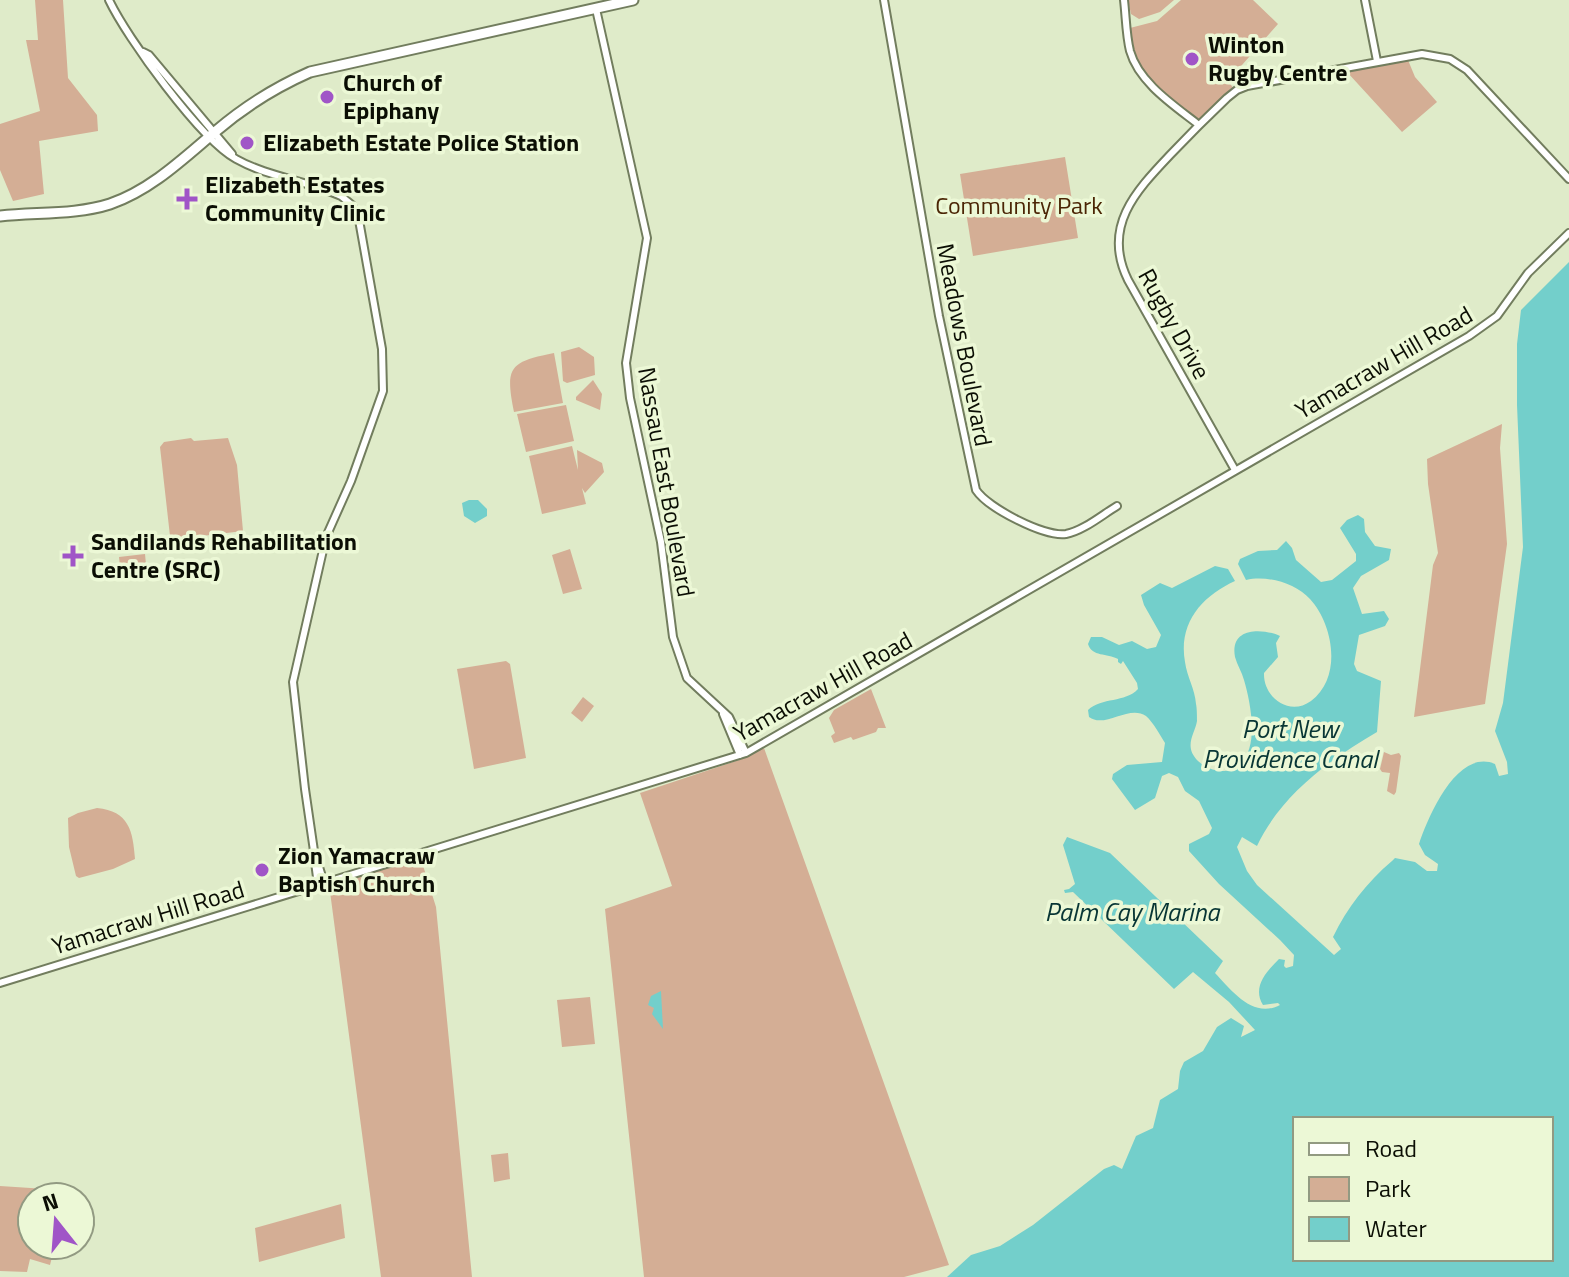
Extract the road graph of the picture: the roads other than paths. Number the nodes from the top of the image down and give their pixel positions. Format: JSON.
{"nodes":[{"id":1,"x":109,"y":0,"type":"edge"},
{"id":2,"x":633,"y":0,"type":"edge"},
{"id":3,"x":884,"y":0,"type":"edge"},
{"id":4,"x":1124,"y":0,"type":"edge"},
{"id":5,"x":1365,"y":0,"type":"edge"},
{"id":6,"x":596,"y":9,"type":"junction"},
{"id":7,"x":1377,"y":61,"type":"junction"},
{"id":8,"x":1199,"y":125,"type":"junction"},
{"id":9,"x":212,"y":134,"type":"junction"},
{"id":10,"x":1569,"y":179,"type":"edge"},
{"id":11,"x":0,"y":216,"type":"edge"},
{"id":12,"x":1569,"y":233,"type":"edge"},
{"id":13,"x":1235,"y":470,"type":"junction"},
{"id":14,"x":1117,"y":506,"type":"dead end"},
{"id":15,"x":743,"y":754,"type":"junction"},
{"id":16,"x":321,"y":884,"type":"junction"},
{"id":17,"x":0,"y":983,"type":"edge"}],
"edges":[{"from":1,"to":9,"type":"street"},
{"from":2,"to":6,"type":"highway"},
{"from":3,"to":14,"type":"street","name":"Meadows Boulevard"},
{"from":4,"to":8,"type":"street"},
{"from":5,"to":7,"type":"street"},
{"from":6,"to":9,"type":"highway"},
{"from":6,"to":15,"type":"street","name":"Nassau East Boulevard"},
{"from":7,"to":8,"type":"street","name":"Rugby Drive"},
{"from":7,"to":10,"type":"street","name":"Rugby Drive"},
{"from":8,"to":13,"type":"street","name":"Rugby Drive"},
{"from":9,"to":11,"type":"highway"},
{"from":9,"to":16,"type":"street"},
{"from":12,"to":13,"type":"street","name":"Yamacraw Hill Road"},
{"from":13,"to":15,"type":"street","name":"Yamacraw Hill Road"},
{"from":15,"to":16,"type":"street","name":"Yamacraw Hill Road"},
{"from":16,"to":17,"type":"street","name":"Yamacraw Hill Road"}]}
